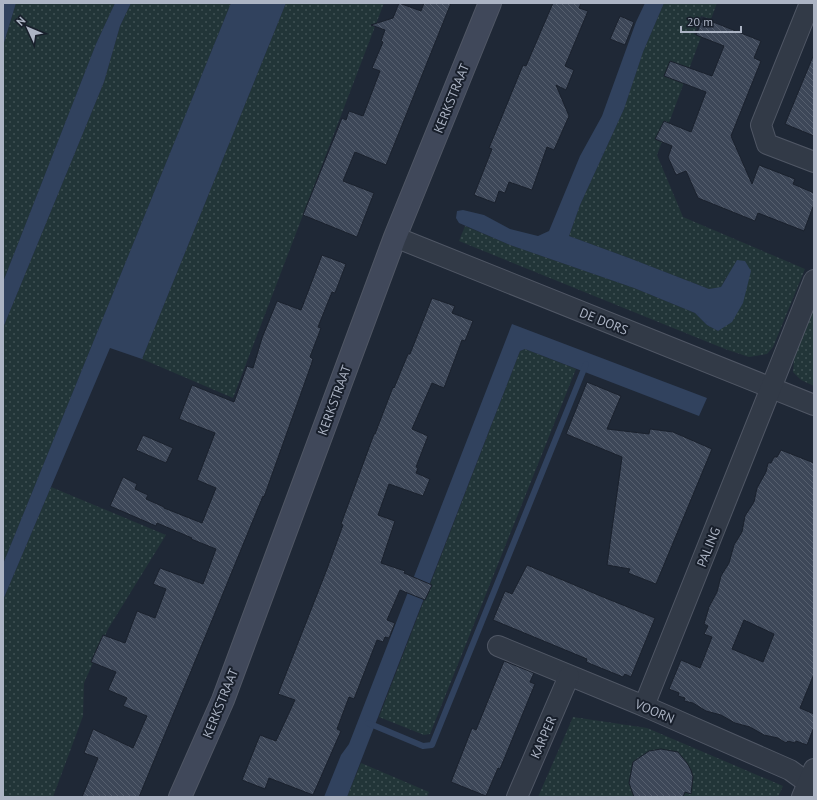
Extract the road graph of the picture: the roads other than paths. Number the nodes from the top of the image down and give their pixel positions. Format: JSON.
{"nodes":[{"id":1,"x":490,"y":3,"type":"edge"},
{"id":2,"x":810,"y":3,"type":"edge"},
{"id":3,"x":814,"y":162,"type":"edge"},
{"id":4,"x":395,"y":237,"type":"junction"},
{"id":5,"x":814,"y":280,"type":"edge"},
{"id":6,"x":772,"y":388,"type":"junction"},
{"id":7,"x":814,"y":405,"type":"edge"},
{"id":8,"x":498,"y":646,"type":"dead end"},
{"id":9,"x":569,"y":676,"type":"junction"},
{"id":10,"x":644,"y":706,"type":"junction"},
{"id":11,"x":808,"y":783,"type":"edge"},
{"id":12,"x":180,"y":797,"type":"edge"},
{"id":13,"x":517,"y":797,"type":"edge"}],
"edges":[{"from":1,"to":4,"type":"street","name":"KERKSTRAAT"},
{"from":2,"to":3,"type":"street"},
{"from":4,"to":6,"type":"street","name":"DE DORS"},
{"from":4,"to":12,"type":"street","name":"KERKSTRAAT"},
{"from":5,"to":6,"type":"street","name":"PALING"},
{"from":6,"to":7,"type":"street","name":"DE DORS"},
{"from":6,"to":10,"type":"street","name":"PALING"},
{"from":8,"to":9,"type":"street","name":"VOORN"},
{"from":9,"to":10,"type":"street","name":"VOORN"},
{"from":9,"to":13,"type":"street","name":"KARPER"},
{"from":10,"to":11,"type":"street","name":"VOORN"}]}
